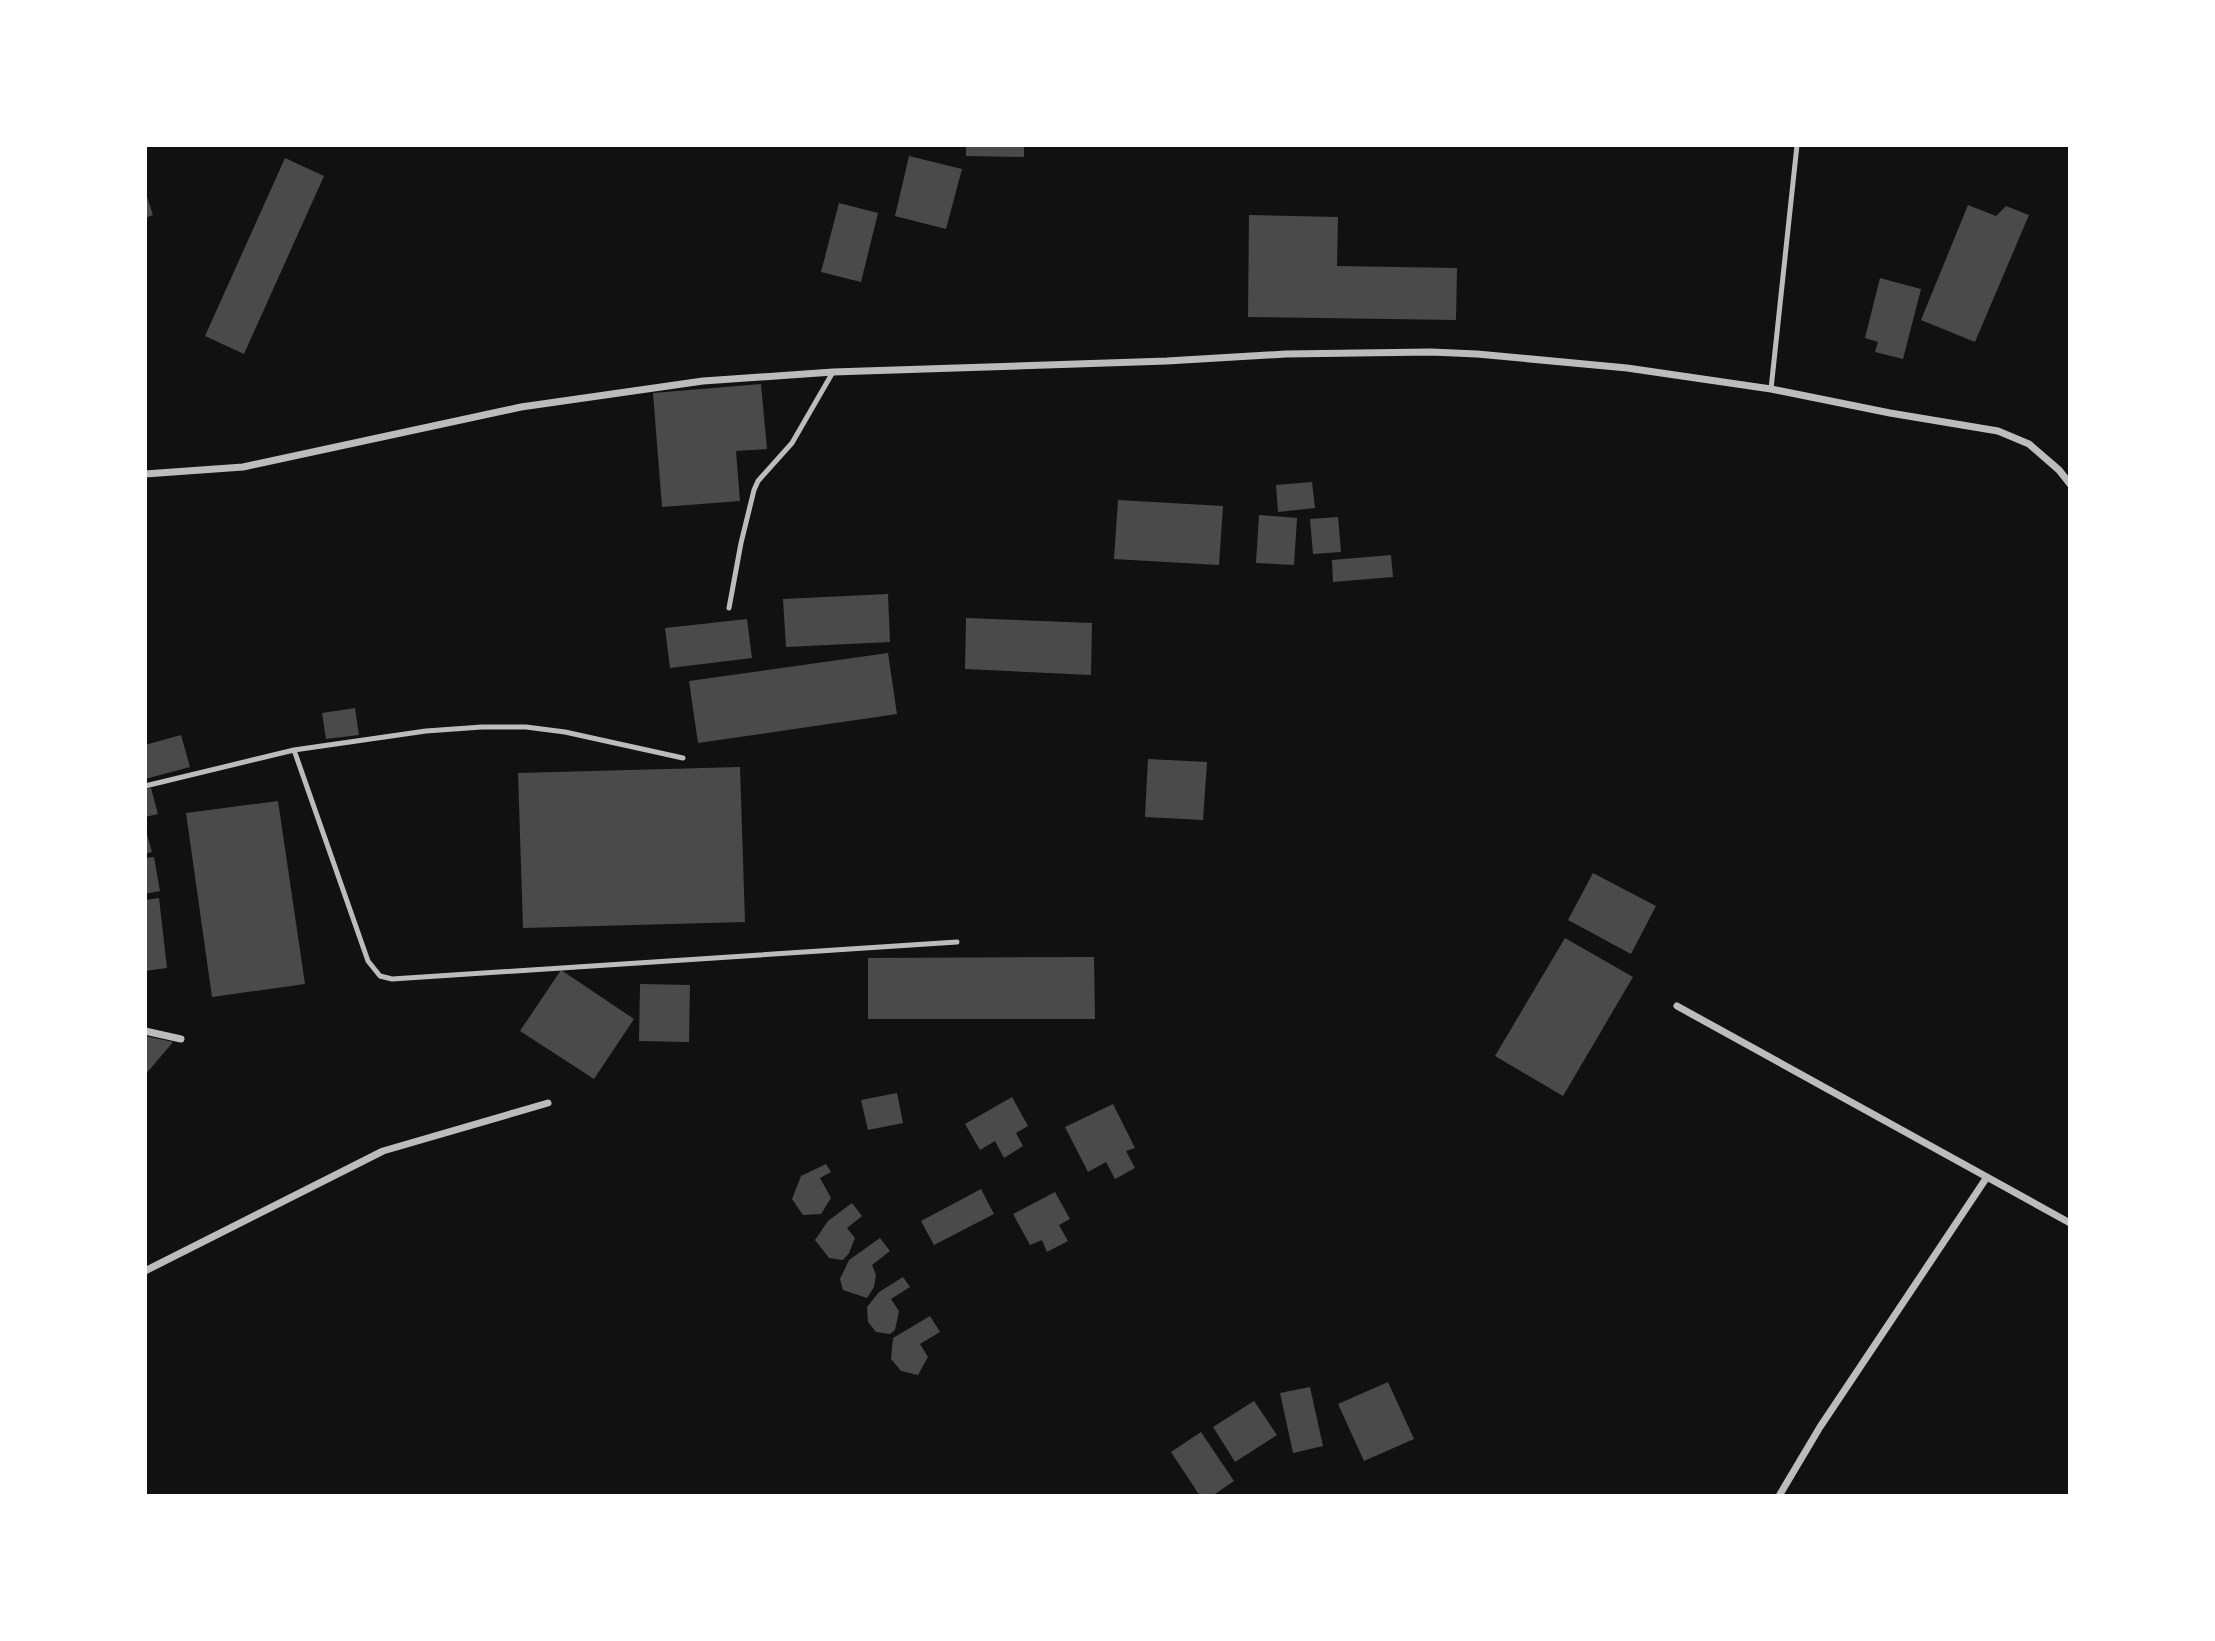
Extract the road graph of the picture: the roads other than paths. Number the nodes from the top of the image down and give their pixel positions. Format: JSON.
{"nodes":[{"id":1,"x":1797,"y":145,"type":"edge"},
{"id":2,"x":834,"y":372,"type":"junction"},
{"id":3,"x":1771,"y":390,"type":"junction"},
{"id":4,"x":145,"y":474,"type":"edge"},
{"id":5,"x":2070,"y":484,"type":"edge"},
{"id":6,"x":729,"y":608,"type":"dead end"},
{"id":7,"x":294,"y":750,"type":"junction"},
{"id":8,"x":683,"y":758,"type":"dead end"},
{"id":9,"x":145,"y":786,"type":"edge"},
{"id":10,"x":957,"y":943,"type":"dead end"},
{"id":11,"x":1677,"y":1006,"type":"dead end"},
{"id":12,"x":145,"y":1031,"type":"edge"},
{"id":13,"x":181,"y":1038,"type":"dead end"},
{"id":14,"x":548,"y":1103,"type":"dead end"},
{"id":15,"x":1987,"y":1177,"type":"junction"},
{"id":16,"x":2070,"y":1223,"type":"edge"},
{"id":17,"x":145,"y":1271,"type":"edge"},
{"id":18,"x":1779,"y":1496,"type":"edge"}],
"edges":[{"from":1,"to":3,"type":"lane"},
{"from":2,"to":3,"type":"street"},
{"from":2,"to":4,"type":"street"},
{"from":2,"to":6,"type":"lane"},
{"from":3,"to":5,"type":"street"},
{"from":7,"to":8,"type":"lane"},
{"from":7,"to":9,"type":"lane"},
{"from":7,"to":10,"type":"lane"},
{"from":11,"to":15,"type":"street"},
{"from":12,"to":13,"type":"street"},
{"from":14,"to":17,"type":"street"},
{"from":15,"to":16,"type":"street"},
{"from":15,"to":18,"type":"street"}]}
